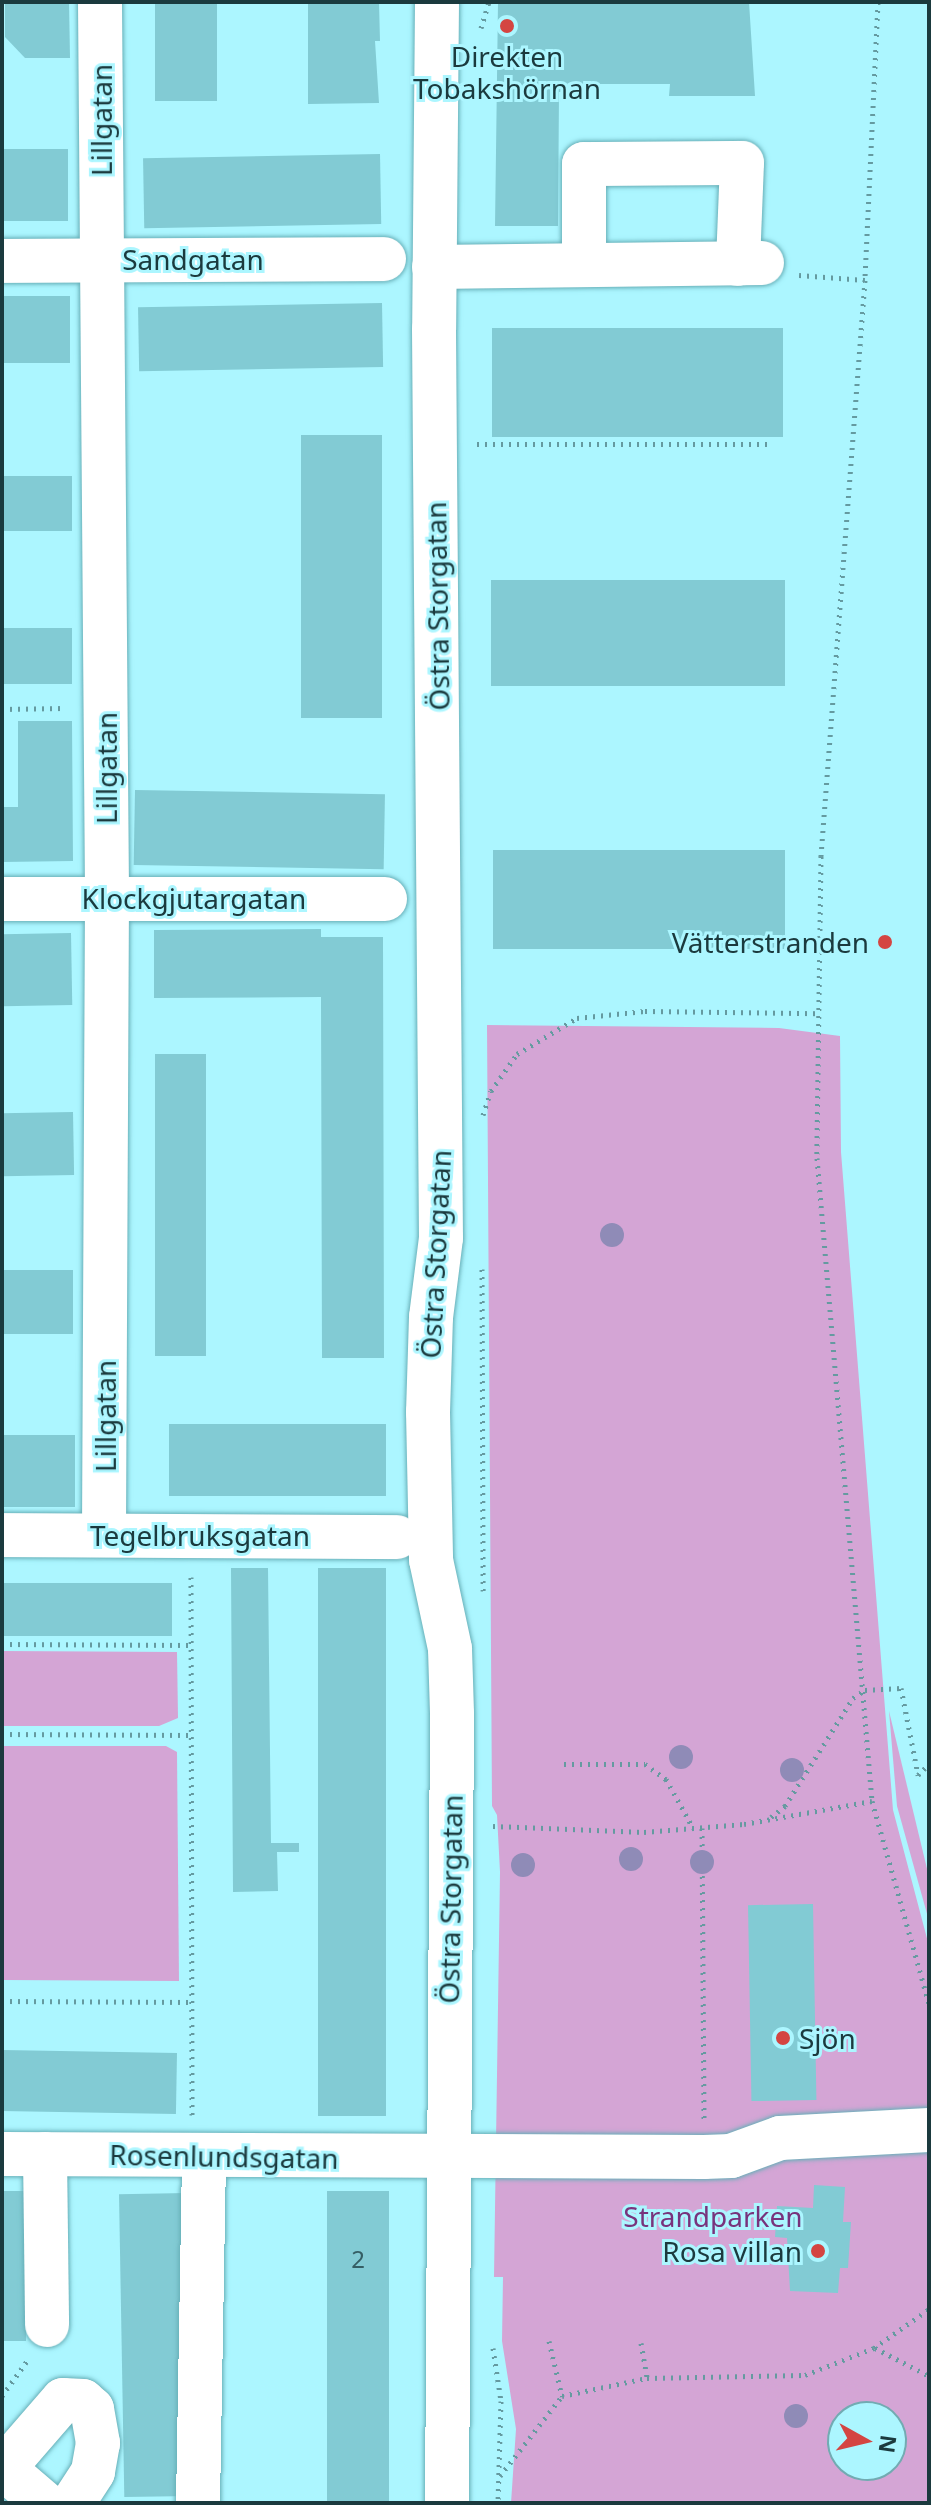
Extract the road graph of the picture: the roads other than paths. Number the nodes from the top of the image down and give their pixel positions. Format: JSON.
{"nodes":[{"id":1,"x":100,"y":2,"type":"edge"},
{"id":2,"x":437,"y":2,"type":"edge"},
{"id":3,"x":102,"y":259,"type":"junction"},
{"id":4,"x":384,"y":259,"type":"dead end"},
{"id":5,"x":2,"y":261,"type":"edge"},
{"id":6,"x":584,"y":265,"type":"junction"},
{"id":7,"x":434,"y":267,"type":"junction"},
{"id":8,"x":107,"y":897,"type":"junction"},
{"id":9,"x":2,"y":899,"type":"edge"},
{"id":10,"x":385,"y":899,"type":"dead end"},
{"id":11,"x":414,"y":1532,"type":"junction"},
{"id":12,"x":104,"y":1534,"type":"junction"},
{"id":13,"x":2,"y":1535,"type":"edge"},
{"id":14,"x":929,"y":2130,"type":"edge"},
{"id":15,"x":2,"y":2154,"type":"edge"},
{"id":16,"x":45,"y":2154,"type":"junction"},
{"id":17,"x":198,"y":2155,"type":"junction"},
{"id":18,"x":447,"y":2157,"type":"junction"},
{"id":19,"x":47,"y":2325,"type":"dead end"},
{"id":20,"x":3,"y":2468,"type":"edge"},
{"id":21,"x":44,"y":2503,"type":"edge"},
{"id":22,"x":73,"y":2503,"type":"edge"},
{"id":23,"x":198,"y":2503,"type":"edge"},
{"id":24,"x":447,"y":2503,"type":"edge"}],
"edges":[{"from":1,"to":3,"type":"street","name":"Lillgatan"},
{"from":2,"to":7,"type":"street","name":"Östra Storgatan"},
{"from":3,"to":4,"type":"street","name":"Sandgatan"},
{"from":3,"to":5,"type":"street","name":"Sandgatan"},
{"from":3,"to":8,"type":"street","name":"Lillgatan"},
{"from":6,"to":6,"type":"street"},
{"from":6,"to":7,"type":"street"},
{"from":7,"to":11,"type":"street","name":"Östra Storgatan"},
{"from":8,"to":9,"type":"street","name":"Klockgjutargatan"},
{"from":8,"to":10,"type":"street","name":"Klockgjutargatan"},
{"from":8,"to":12,"type":"street","name":"Lillgatan"},
{"from":11,"to":12,"type":"street","name":"Tegelbruksgatan"},
{"from":11,"to":18,"type":"street","name":"Östra Storgatan"},
{"from":12,"to":13,"type":"street","name":"Tegelbruksgatan"},
{"from":14,"to":18,"type":"street","name":"Rosenlundsgatan"},
{"from":15,"to":16,"type":"street","name":"Rosenlundsgatan"},
{"from":16,"to":17,"type":"street","name":"Rosenlundsgatan"},
{"from":16,"to":19,"type":"street"},
{"from":17,"to":18,"type":"street","name":"Rosenlundsgatan"},
{"from":17,"to":23,"type":"street"},
{"from":18,"to":24,"type":"street","name":"Östra Storgatan"},
{"from":20,"to":21,"type":"street"},
{"from":20,"to":22,"type":"street"}]}
